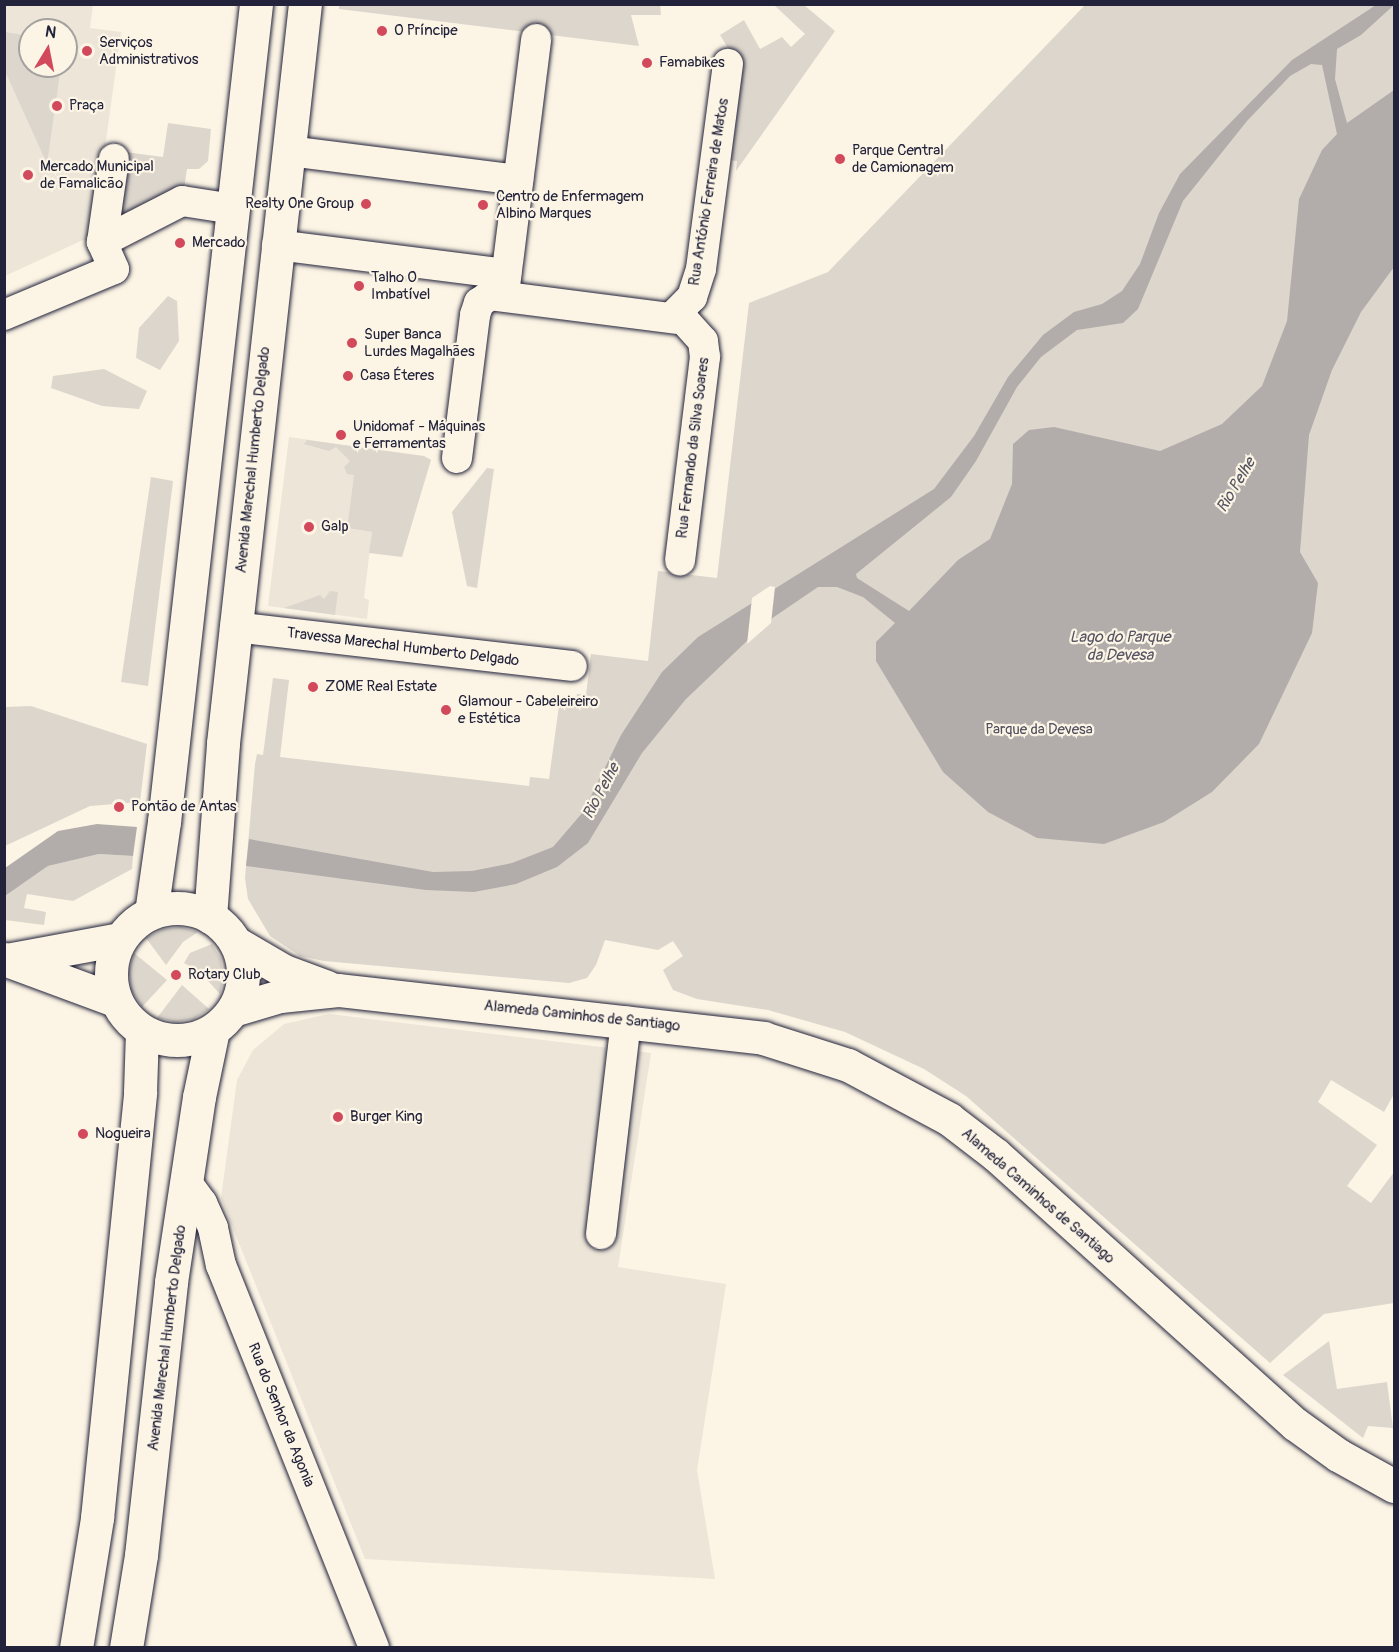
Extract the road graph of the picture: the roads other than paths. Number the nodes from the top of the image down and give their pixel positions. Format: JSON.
{"nodes":[{"id":1,"x":256,"y":4,"type":"edge"},
{"id":2,"x":306,"y":4,"type":"edge"},
{"id":3,"x":536,"y":39,"type":"dead end"},
{"id":4,"x":728,"y":64,"type":"dead end"},
{"id":5,"x":289,"y":151,"type":"junction"},
{"id":6,"x":114,"y":159,"type":"dead end"},
{"id":7,"x":518,"y":180,"type":"junction"},
{"id":8,"x":233,"y":209,"type":"junction"},
{"id":9,"x":102,"y":242,"type":"junction"},
{"id":10,"x":277,"y":245,"type":"junction"},
{"id":11,"x":505,"y":284,"type":"junction"},
{"id":12,"x":4,"y":315,"type":"edge"},
{"id":13,"x":673,"y":316,"type":"junction"},
{"id":14,"x":457,"y":458,"type":"dead end"},
{"id":15,"x":680,"y":560,"type":"dead end"},
{"id":16,"x":235,"y":627,"type":"junction"},
{"id":17,"x":572,"y":666,"type":"dead end"},
{"id":18,"x":151,"y":913,"type":"junction"},
{"id":19,"x":210,"y":917,"type":"junction"},
{"id":20,"x":120,"y":939,"type":"junction"},
{"id":21,"x":236,"y":943,"type":"junction"},
{"id":22,"x":6,"y":959,"type":"edge"},
{"id":23,"x":338,"y":990,"type":"junction"},
{"id":24,"x":115,"y":1000,"type":"junction"},
{"id":25,"x":223,"y":1020,"type":"junction"},
{"id":26,"x":626,"y":1021,"type":"junction"},
{"id":27,"x":142,"y":1031,"type":"junction"},
{"id":28,"x":188,"y":1184,"type":"junction"},
{"id":29,"x":600,"y":1234,"type":"dead end"},
{"id":30,"x":1395,"y":1486,"type":"edge"},
{"id":31,"x":76,"y":1647,"type":"edge"},
{"id":32,"x":126,"y":1647,"type":"edge"},
{"id":33,"x":374,"y":1647,"type":"edge"}],
"edges":[{"from":1,"to":8,"type":"main road"},
{"from":2,"to":5,"type":"main road","name":"Avenida Marechal Humberto Delgado"},
{"from":3,"to":7,"type":"street"},
{"from":4,"to":13,"type":"street","name":"Rua António Ferreira de Matos"},
{"from":5,"to":7,"type":"street"},
{"from":5,"to":10,"type":"main road","name":"Avenida Marechal Humberto Delgado"},
{"from":6,"to":9,"type":"street"},
{"from":7,"to":11,"type":"street"},
{"from":8,"to":9,"type":"street"},
{"from":8,"to":18,"type":"main road"},
{"from":9,"to":12,"type":"street"},
{"from":10,"to":11,"type":"street"},
{"from":10,"to":16,"type":"main road","name":"Avenida Marechal Humberto Delgado"},
{"from":11,"to":13,"type":"street"},
{"from":11,"to":14,"type":"street"},
{"from":13,"to":15,"type":"street","name":"Rua Fernando da Silva Soares"},
{"from":16,"to":17,"type":"street","name":"Travessa Marechal Humberto Delgado"},
{"from":16,"to":19,"type":"main road","name":"Avenida Marechal Humberto Delgado"},
{"from":18,"to":19,"type":"main road"},
{"from":18,"to":20,"type":"main road"},
{"from":19,"to":21,"type":"main road"},
{"from":20,"to":22,"type":"main road"},
{"from":20,"to":24,"type":"main road"},
{"from":21,"to":23,"type":"main road","name":"Alameda Caminhos de Santiago"},
{"from":21,"to":25,"type":"main road"},
{"from":22,"to":24,"type":"main road"},
{"from":23,"to":25,"type":"main road","name":"Alameda Caminhos de Santiago"},
{"from":23,"to":26,"type":"main road","name":"Alameda Caminhos de Santiago"},
{"from":24,"to":27,"type":"main road"},
{"from":25,"to":27,"type":"main road"},
{"from":25,"to":28,"type":"main road","name":"Avenida Marechal Humberto Delgado"},
{"from":26,"to":29,"type":"street"},
{"from":26,"to":30,"type":"main road","name":"Alameda Caminhos de Santiago"},
{"from":27,"to":31,"type":"main road"},
{"from":28,"to":32,"type":"main road","name":"Avenida Marechal Humberto Delgado"},
{"from":28,"to":33,"type":"street","name":"Rua do Senhor da Agonia"}]}
